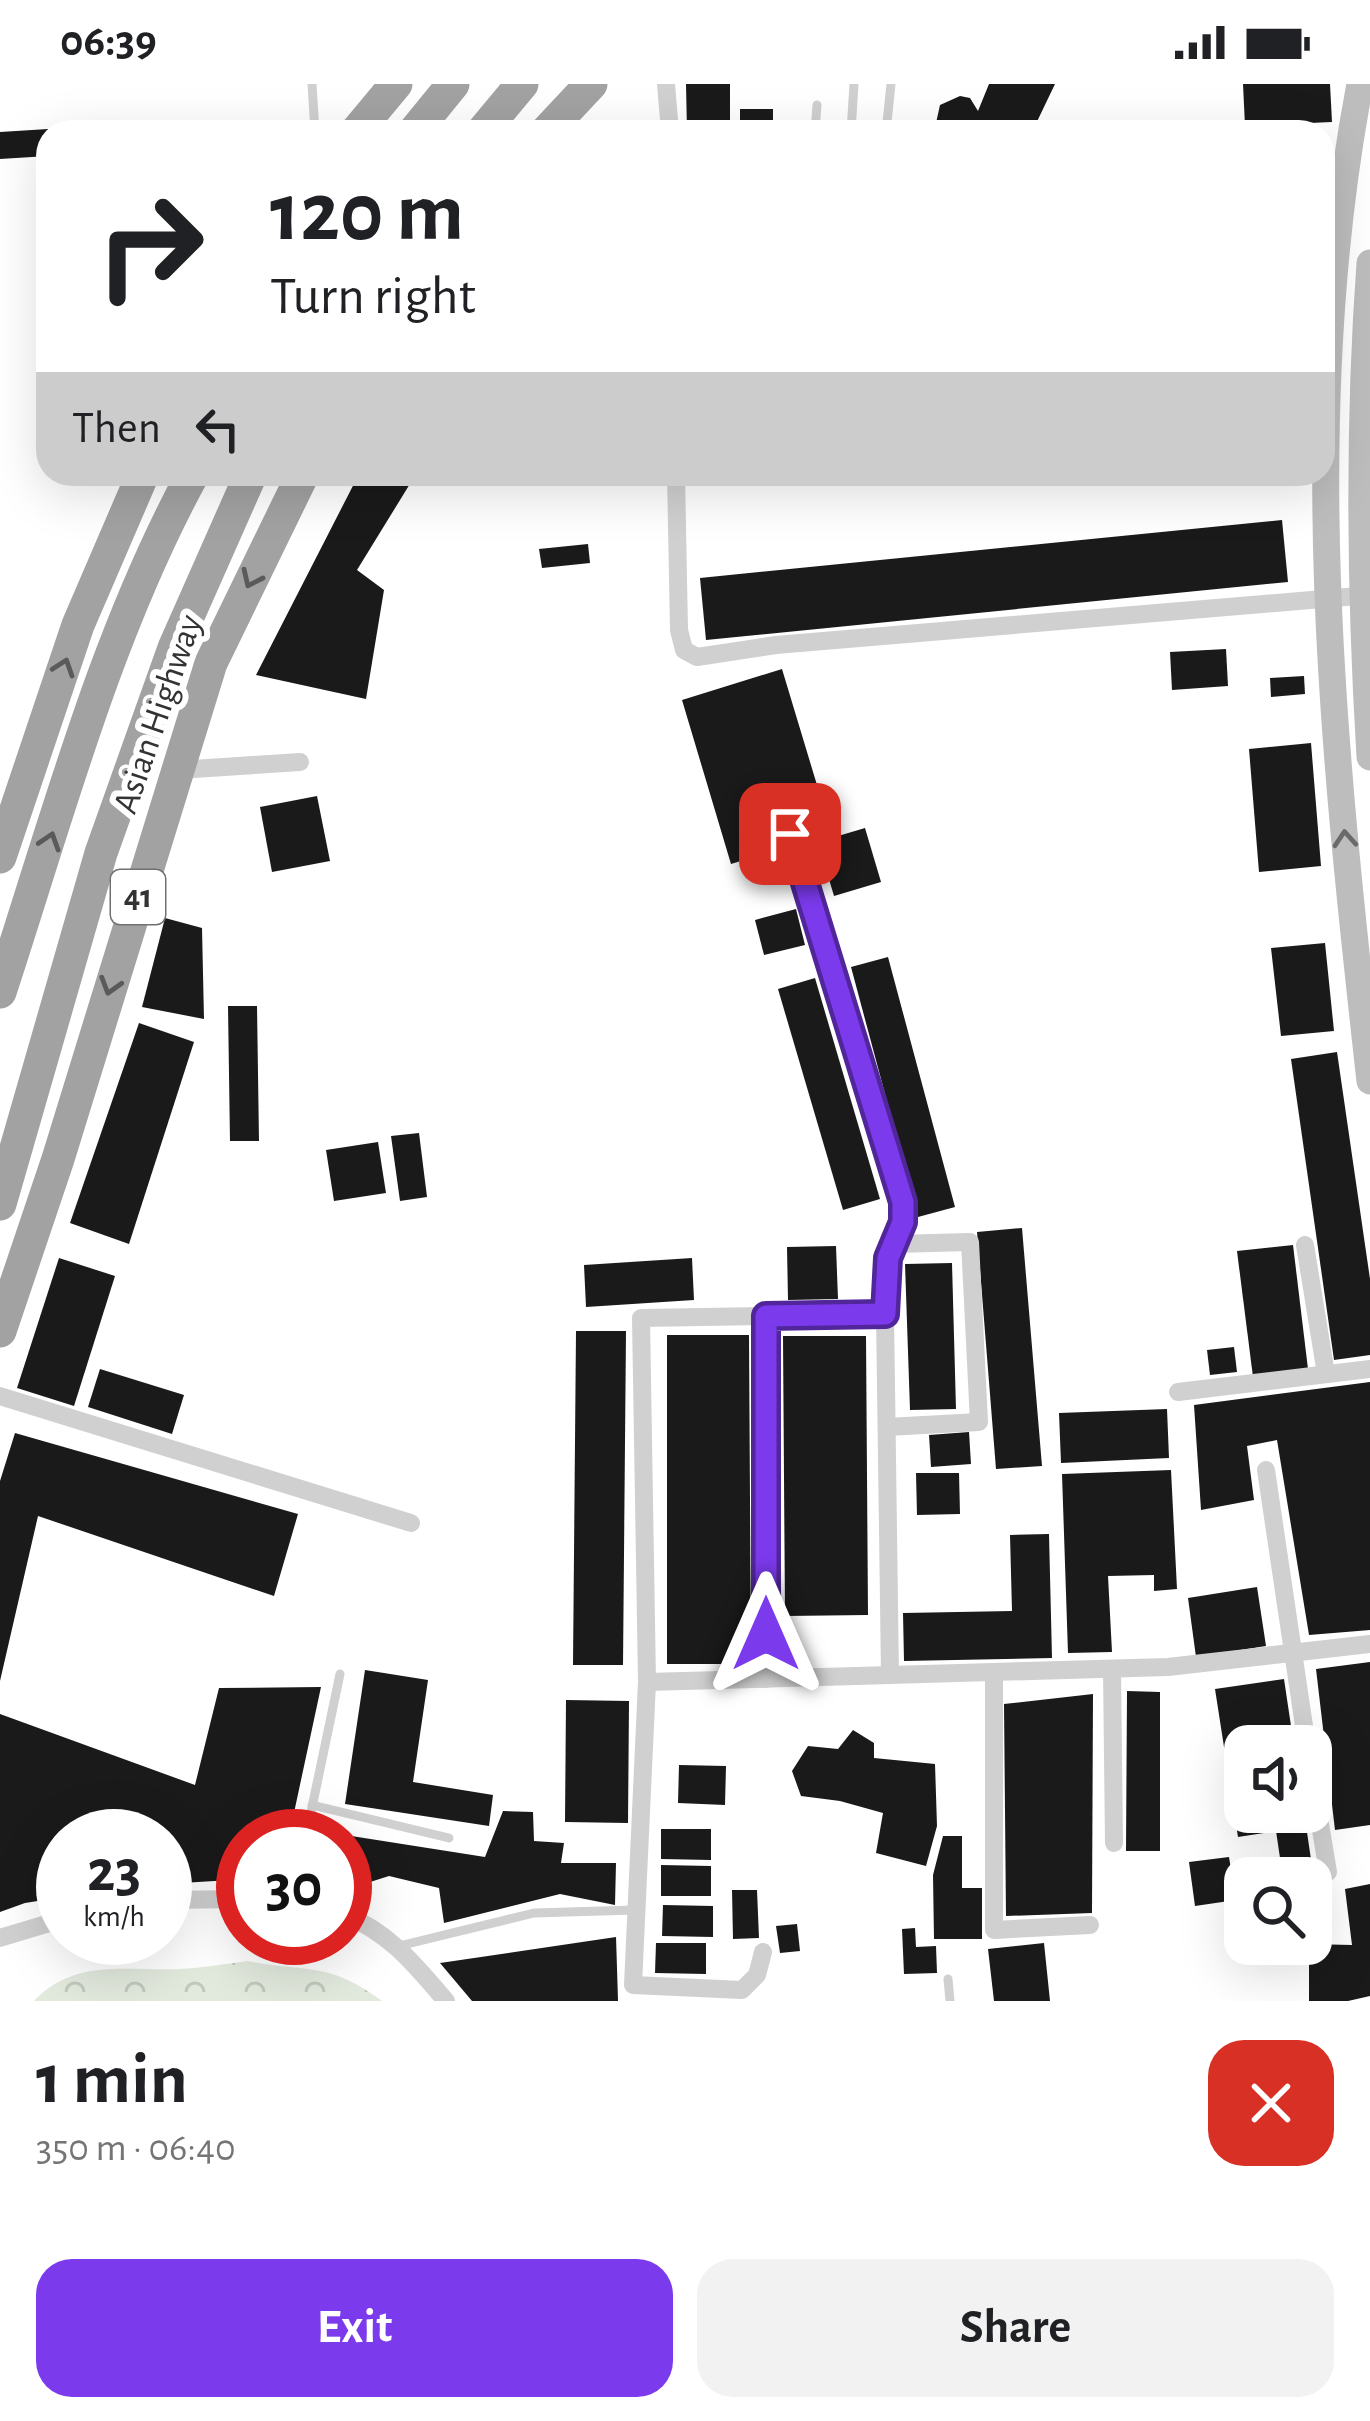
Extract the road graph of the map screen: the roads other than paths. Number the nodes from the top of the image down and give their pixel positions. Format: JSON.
{"nodes":[{"id":1,"x":312,"y":84,"type":"edge"},
{"id":2,"x":396,"y":84,"type":"edge"},
{"id":3,"x":453,"y":84,"type":"edge"},
{"id":4,"x":521,"y":84,"type":"edge"},
{"id":5,"x":591,"y":84,"type":"edge"},
{"id":6,"x":666,"y":84,"type":"edge"},
{"id":7,"x":854,"y":84,"type":"edge"},
{"id":8,"x":891,"y":84,"type":"edge"},
{"id":9,"x":1360,"y":84,"type":"edge"},
{"id":10,"x":817,"y":105,"type":"dead end"},
{"id":11,"x":314,"y":120,"type":"edge"},
{"id":12,"x":366,"y":120,"type":"edge"},
{"id":13,"x":424,"y":120,"type":"edge"},
{"id":14,"x":492,"y":120,"type":"edge"},
{"id":15,"x":558,"y":120,"type":"edge"},
{"id":16,"x":669,"y":120,"type":"edge"},
{"id":17,"x":816,"y":120,"type":"edge"},
{"id":18,"x":852,"y":120,"type":"edge"},
{"id":19,"x":887,"y":120,"type":"edge"},
{"id":20,"x":1335,"y":192,"type":"edge"},
{"id":21,"x":1370,"y":262,"type":"edge"},
{"id":22,"x":138,"y":486,"type":"edge"},
{"id":23,"x":188,"y":486,"type":"edge"},
{"id":24,"x":245,"y":486,"type":"edge"},
{"id":25,"x":297,"y":486,"type":"edge"},
{"id":26,"x":676,"y":486,"type":"edge"},
{"id":27,"x":1325,"y":486,"type":"edge"},
{"id":28,"x":1365,"y":595,"type":"edge"},
{"id":29,"x":1328,"y":598,"type":"junction"},
{"id":30,"x":1370,"y":757,"type":"edge"},
{"id":31,"x":300,"y":762,"type":"dead end"},
{"id":32,"x":178,"y":770,"type":"junction"},
{"id":33,"x":790,"y":834,"type":"dead end"},
{"id":34,"x":0,"y":857,"type":"edge"},
{"id":35,"x":0,"y":992,"type":"edge"},
{"id":36,"x":1370,"y":1081,"type":"edge"},
{"id":37,"x":18,"y":1140,"type":"junction"},
{"id":38,"x":0,"y":1192,"type":"edge"},
{"id":39,"x":0,"y":1204,"type":"edge"},
{"id":40,"x":894,"y":1244,"type":"junction"},
{"id":41,"x":1305,"y":1245,"type":"dead end"},
{"id":42,"x":885,"y":1314,"type":"junction"},
{"id":43,"x":766,"y":1316,"type":"junction"},
{"id":44,"x":0,"y":1331,"type":"edge"},
{"id":45,"x":1370,"y":1369,"type":"edge"},
{"id":46,"x":1325,"y":1374,"type":"junction"},
{"id":47,"x":1178,"y":1392,"type":"dead end"},
{"id":48,"x":0,"y":1396,"type":"edge"},
{"id":49,"x":887,"y":1427,"type":"junction"},
{"id":50,"x":1266,"y":1469,"type":"dead end"},
{"id":51,"x":411,"y":1523,"type":"dead end"},
{"id":52,"x":1370,"y":1644,"type":"edge"},
{"id":53,"x":1291,"y":1654,"type":"junction"},
{"id":54,"x":1112,"y":1669,"type":"junction"},
{"id":55,"x":994,"y":1672,"type":"junction"},
{"id":56,"x":340,"y":1674,"type":"dead end"},
{"id":57,"x":890,"y":1675,"type":"junction"},
{"id":58,"x":766,"y":1679,"type":"junction"},
{"id":59,"x":647,"y":1682,"type":"junction"},
{"id":60,"x":1303,"y":1725,"type":"edge"},
{"id":61,"x":312,"y":1805,"type":"junction"},
{"id":62,"x":311,"y":1809,"type":"edge"},
{"id":63,"x":449,"y":1838,"type":"dead end"},
{"id":64,"x":1114,"y":1843,"type":"dead end"},
{"id":65,"x":635,"y":1910,"type":"junction"},
{"id":66,"x":1090,"y":1925,"type":"dead end"},
{"id":67,"x":36,"y":1928,"type":"edge"},
{"id":68,"x":372,"y":1928,"type":"edge"},
{"id":69,"x":0,"y":1939,"type":"edge"},
{"id":70,"x":397,"y":1947,"type":"junction"},
{"id":71,"x":763,"y":1952,"type":"dead end"},
{"id":72,"x":948,"y":1979,"type":"dead end"},
{"id":73,"x":665,"y":1994,"type":"edge"},
{"id":74,"x":446,"y":2001,"type":"edge"},
{"id":75,"x":950,"y":2001,"type":"edge"}],
"edges":[{"from":1,"to":11,"type":"lane"},
{"from":2,"to":12,"type":"highway"},
{"from":3,"to":13,"type":"highway"},
{"from":4,"to":14,"type":"highway"},
{"from":5,"to":15,"type":"highway"},
{"from":6,"to":16,"type":"street"},
{"from":7,"to":18,"type":"lane"},
{"from":8,"to":19,"type":"lane"},
{"from":9,"to":20,"type":"main road"},
{"from":10,"to":17,"type":"lane"},
{"from":21,"to":28,"type":"main road"},
{"from":34,"to":22,"type":"highway","one_way":true},
{"from":35,"to":23,"type":"highway","name":"Asian Highway","one_way":true},
{"from":24,"to":37,"type":"highway","name":"Asian Highway","number":"41"},
{"from":25,"to":32,"type":"highway","name":"Asian Highway","number":"41","one_way":true},
{"from":26,"to":29,"type":"street"},
{"from":27,"to":29,"type":"main road"},
{"from":28,"to":29,"type":"street"},
{"from":28,"to":30,"type":"main road"},
{"from":36,"to":29,"type":"main road","one_way":true},
{"from":31,"to":32,"type":"street"},
{"from":32,"to":44,"type":"highway","name":"Asian Highway","number":"41","one_way":true},
{"from":33,"to":40,"type":"street"},
{"from":37,"to":38,"type":"highway"},
{"from":37,"to":39,"type":"highway","name":"Asian Highway","number":"41"},
{"from":40,"to":42,"type":"street"},
{"from":40,"to":49,"type":"street"},
{"from":41,"to":46,"type":"street"},
{"from":42,"to":43,"type":"street"},
{"from":42,"to":49,"type":"street"},
{"from":43,"to":58,"type":"street"},
{"from":43,"to":59,"type":"street"},
{"from":45,"to":46,"type":"street"},
{"from":46,"to":47,"type":"street"},
{"from":48,"to":51,"type":"street"},
{"from":49,"to":57,"type":"street"},
{"from":50,"to":53,"type":"street"},
{"from":52,"to":53,"type":"street"},
{"from":53,"to":54,"type":"street"},
{"from":53,"to":60,"type":"street"},
{"from":54,"to":55,"type":"street"},
{"from":54,"to":64,"type":"street"},
{"from":55,"to":57,"type":"street"},
{"from":55,"to":66,"type":"street"},
{"from":56,"to":61,"type":"lane"},
{"from":57,"to":58,"type":"street"},
{"from":58,"to":59,"type":"street"},
{"from":59,"to":65,"type":"street"},
{"from":61,"to":62,"type":"lane"},
{"from":61,"to":63,"type":"lane"},
{"from":65,"to":70,"type":"lane"},
{"from":65,"to":73,"type":"street"},
{"from":67,"to":69,"type":"street"},
{"from":68,"to":70,"type":"street"},
{"from":70,"to":74,"type":"street"},
{"from":71,"to":73,"type":"street"},
{"from":72,"to":75,"type":"lane"}]}
